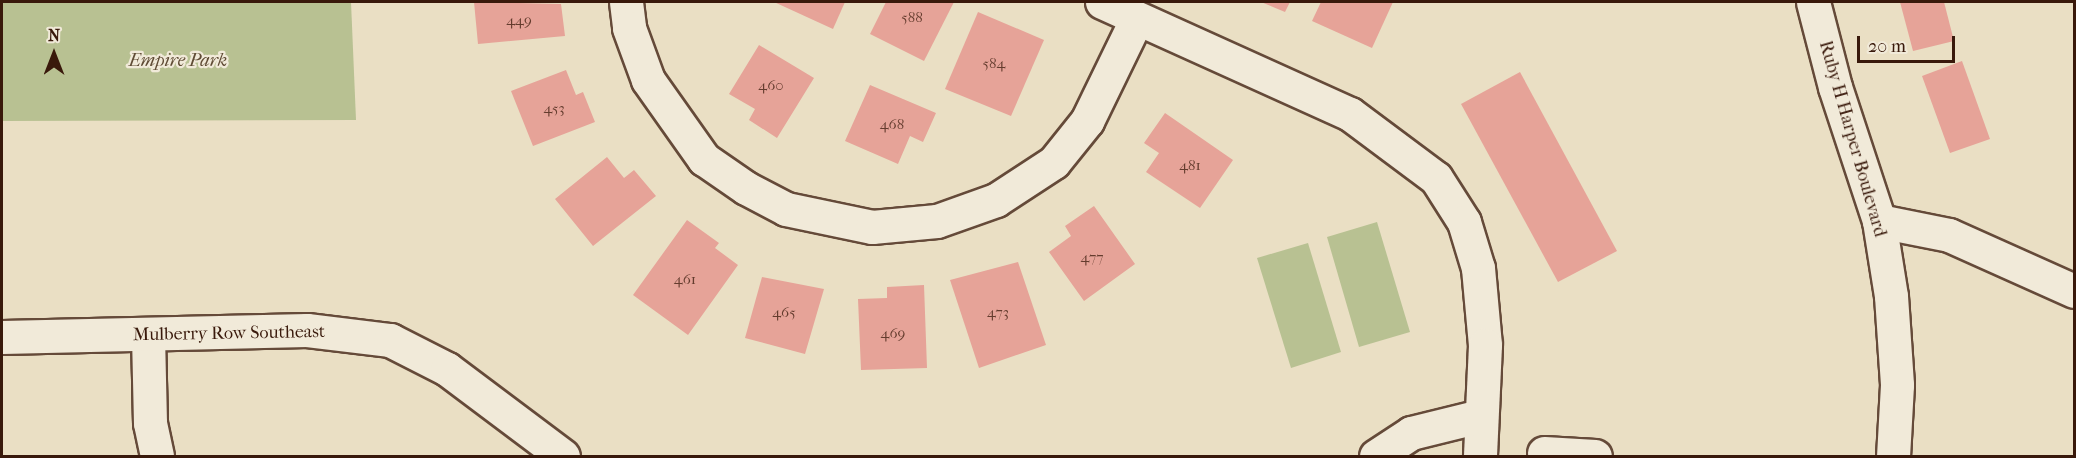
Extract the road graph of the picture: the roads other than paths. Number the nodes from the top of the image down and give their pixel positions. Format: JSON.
{"nodes":[{"id":1,"x":626,"y":2,"type":"edge"},
{"id":2,"x":1102,"y":2,"type":"edge"},
{"id":3,"x":1813,"y":2,"type":"edge"},
{"id":4,"x":1137,"y":18,"type":"junction"},
{"id":5,"x":1879,"y":220,"type":"junction"},
{"id":6,"x":2074,"y":291,"type":"edge"},
{"id":7,"x":148,"y":335,"type":"junction"},
{"id":8,"x":2,"y":337,"type":"edge"},
{"id":9,"x":1480,"y":416,"type":"junction"},
{"id":10,"x":1544,"y":453,"type":"dead end"},
{"id":11,"x":156,"y":456,"type":"edge"},
{"id":12,"x":564,"y":456,"type":"edge"},
{"id":13,"x":1376,"y":456,"type":"edge"},
{"id":14,"x":1480,"y":456,"type":"edge"},
{"id":15,"x":1595,"y":456,"type":"edge"},
{"id":16,"x":1893,"y":456,"type":"edge"}],
"edges":[{"from":1,"to":4,"type":"street"},
{"from":2,"to":4,"type":"street"},
{"from":3,"to":5,"type":"street","name":"Ruby H Harper Boulevard"},
{"from":4,"to":9,"type":"street"},
{"from":5,"to":6,"type":"street"},
{"from":5,"to":16,"type":"street","name":"Ruby H Harper Boulevard"},
{"from":7,"to":8,"type":"street","name":"Mulberry Row Southeast"},
{"from":7,"to":11,"type":"street"},
{"from":7,"to":12,"type":"street","name":"Mulberry Row Southeast"},
{"from":9,"to":13,"type":"street"},
{"from":9,"to":14,"type":"street"},
{"from":10,"to":15,"type":"street"}]}
